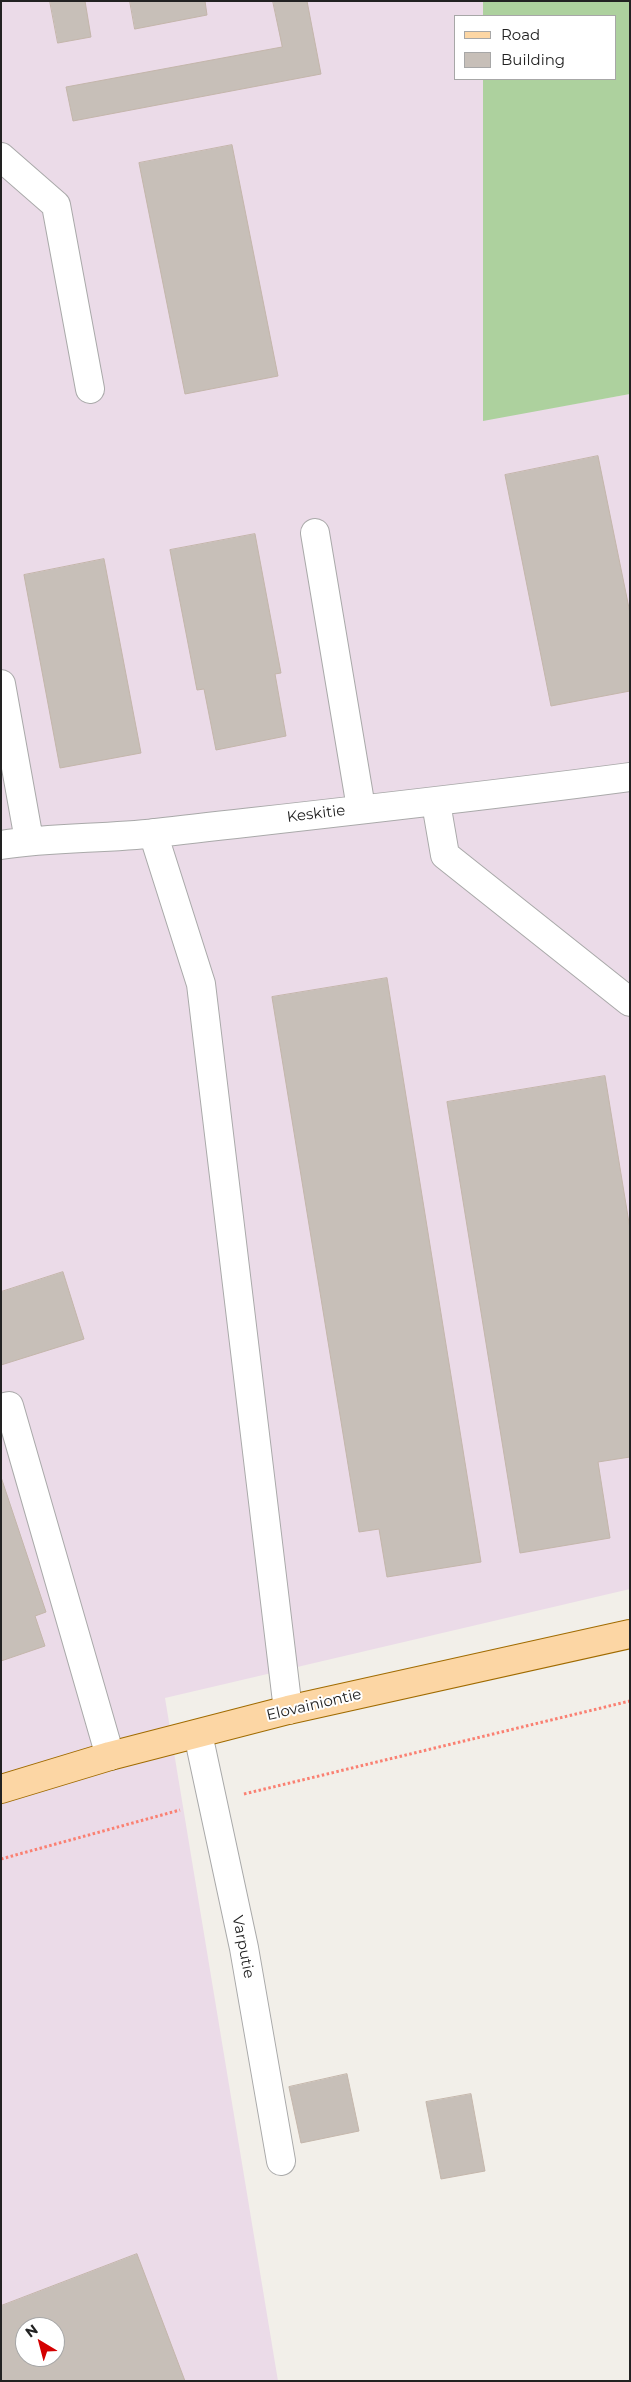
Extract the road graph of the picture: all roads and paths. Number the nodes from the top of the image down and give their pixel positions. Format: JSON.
{"nodes":[{"id":1,"x":1,"y":157,"type":"edge"},
{"id":2,"x":90,"y":388,"type":"dead end"},
{"id":3,"x":315,"y":533,"type":"dead end"},
{"id":4,"x":1,"y":684,"type":"edge"},
{"id":5,"x":630,"y":777,"type":"edge"},
{"id":6,"x":436,"y":803,"type":"junction"},
{"id":7,"x":362,"y":808,"type":"junction"},
{"id":8,"x":153,"y":833,"type":"junction"},
{"id":9,"x":29,"y":840,"type":"junction"},
{"id":10,"x":1,"y":845,"type":"edge"},
{"id":11,"x":630,"y":1002,"type":"edge"},
{"id":12,"x":1,"y":1408,"type":"edge"},
{"id":13,"x":630,"y":1634,"type":"edge"},
{"id":14,"x":630,"y":1701,"type":"edge"},
{"id":15,"x":288,"y":1710,"type":"junction"},
{"id":16,"x":198,"y":1734,"type":"junction"},
{"id":17,"x":110,"y":1756,"type":"junction"},
{"id":18,"x":1,"y":1789,"type":"edge"},
{"id":19,"x":213,"y":1801,"type":"junction"},
{"id":20,"x":1,"y":1859,"type":"edge"},
{"id":21,"x":281,"y":2161,"type":"dead end"}],
"edges":[{"from":1,"to":2,"type":"street"},
{"from":3,"to":7,"type":"street"},
{"from":4,"to":9,"type":"street"},
{"from":5,"to":6,"type":"street","name":"Keskitie"},
{"from":6,"to":7,"type":"street","name":"Keskitie"},
{"from":6,"to":11,"type":"street"},
{"from":7,"to":8,"type":"street","name":"Keskitie"},
{"from":8,"to":9,"type":"street","name":"Keskitie"},
{"from":8,"to":15,"type":"street"},
{"from":9,"to":10,"type":"street","name":"Keskitie"},
{"from":12,"to":17,"type":"street"},
{"from":13,"to":15,"type":"main road","name":"Elovainiontie"},
{"from":14,"to":19,"type":"path"},
{"from":15,"to":16,"type":"main road","name":"Elovainiontie"},
{"from":16,"to":17,"type":"main road","name":"Elovainiontie"},
{"from":16,"to":19,"type":"street","name":"Varputie"},
{"from":17,"to":18,"type":"main road","name":"Elovainiontie"},
{"from":19,"to":20,"type":"path"},
{"from":19,"to":21,"type":"street","name":"Varputie"}]}
